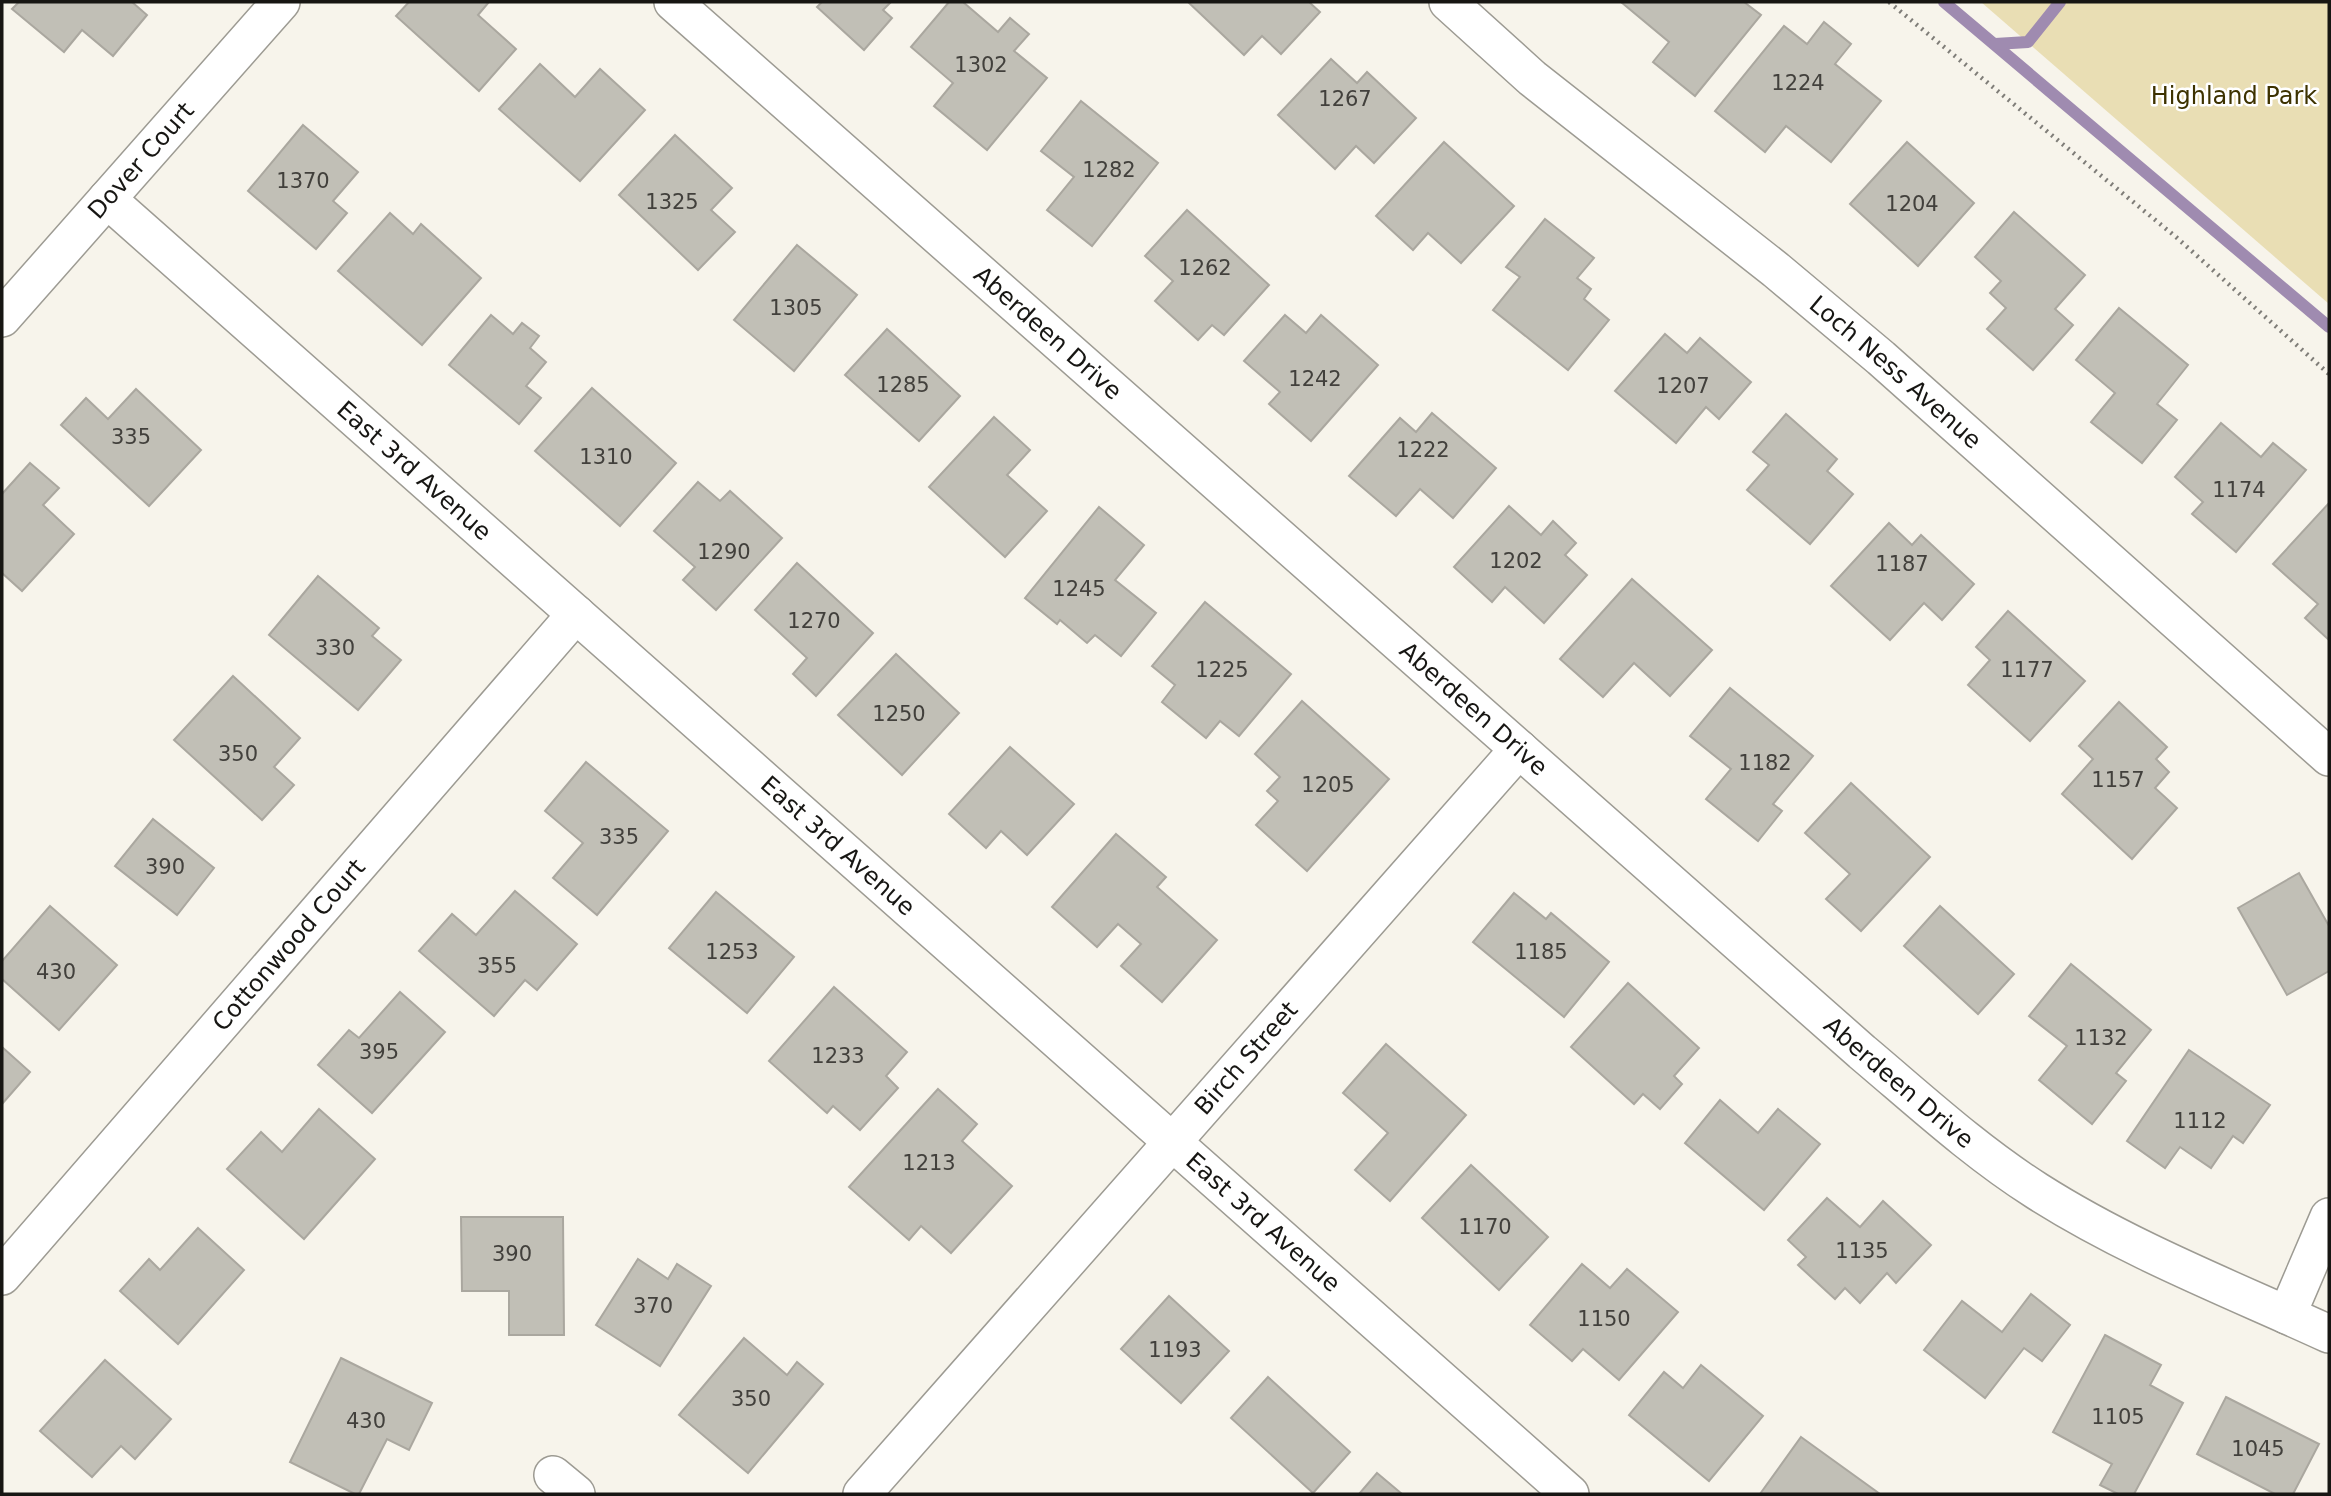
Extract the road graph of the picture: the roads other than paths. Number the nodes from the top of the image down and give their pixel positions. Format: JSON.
{"nodes":[{"id":1,"x":281,"y":2,"type":"edge"},
{"id":2,"x":673,"y":2,"type":"edge"},
{"id":3,"x":1448,"y":2,"type":"edge"},
{"id":4,"x":107,"y":199,"type":"junction"},
{"id":5,"x":2,"y":318,"type":"edge"},
{"id":6,"x":576,"y":614,"type":"junction"},
{"id":7,"x":1519,"y":749,"type":"junction"},
{"id":8,"x":2329,"y":757,"type":"edge"},
{"id":9,"x":1173,"y":1142,"type":"junction"},
{"id":10,"x":2329,"y":1217,"type":"edge"},
{"id":11,"x":2,"y":1276,"type":"edge"},
{"id":12,"x":2287,"y":1315,"type":"junction"},
{"id":13,"x":2329,"y":1334,"type":"edge"},
{"id":14,"x":862,"y":1494,"type":"edge"},
{"id":15,"x":1570,"y":1494,"type":"edge"}],
"edges":[{"from":1,"to":4,"type":"street","name":"Dover Court"},
{"from":2,"to":7,"type":"street","name":"Aberdeen Drive"},
{"from":3,"to":8,"type":"street","name":"Loch Ness Avenue"},
{"from":4,"to":5,"type":"street","name":"Dover Court"},
{"from":4,"to":6,"type":"street","name":"East 3rd Avenue"},
{"from":6,"to":9,"type":"street","name":"East 3rd Avenue"},
{"from":6,"to":11,"type":"street","name":"Cottonwood Court"},
{"from":7,"to":9,"type":"street","name":"Birch Street"},
{"from":7,"to":12,"type":"street","name":"Aberdeen Drive"},
{"from":9,"to":14,"type":"street","name":"Birch Street"},
{"from":9,"to":15,"type":"street","name":"East 3rd Avenue"},
{"from":10,"to":12,"type":"street"},
{"from":12,"to":13,"type":"street","name":"Aberdeen Drive"}]}
